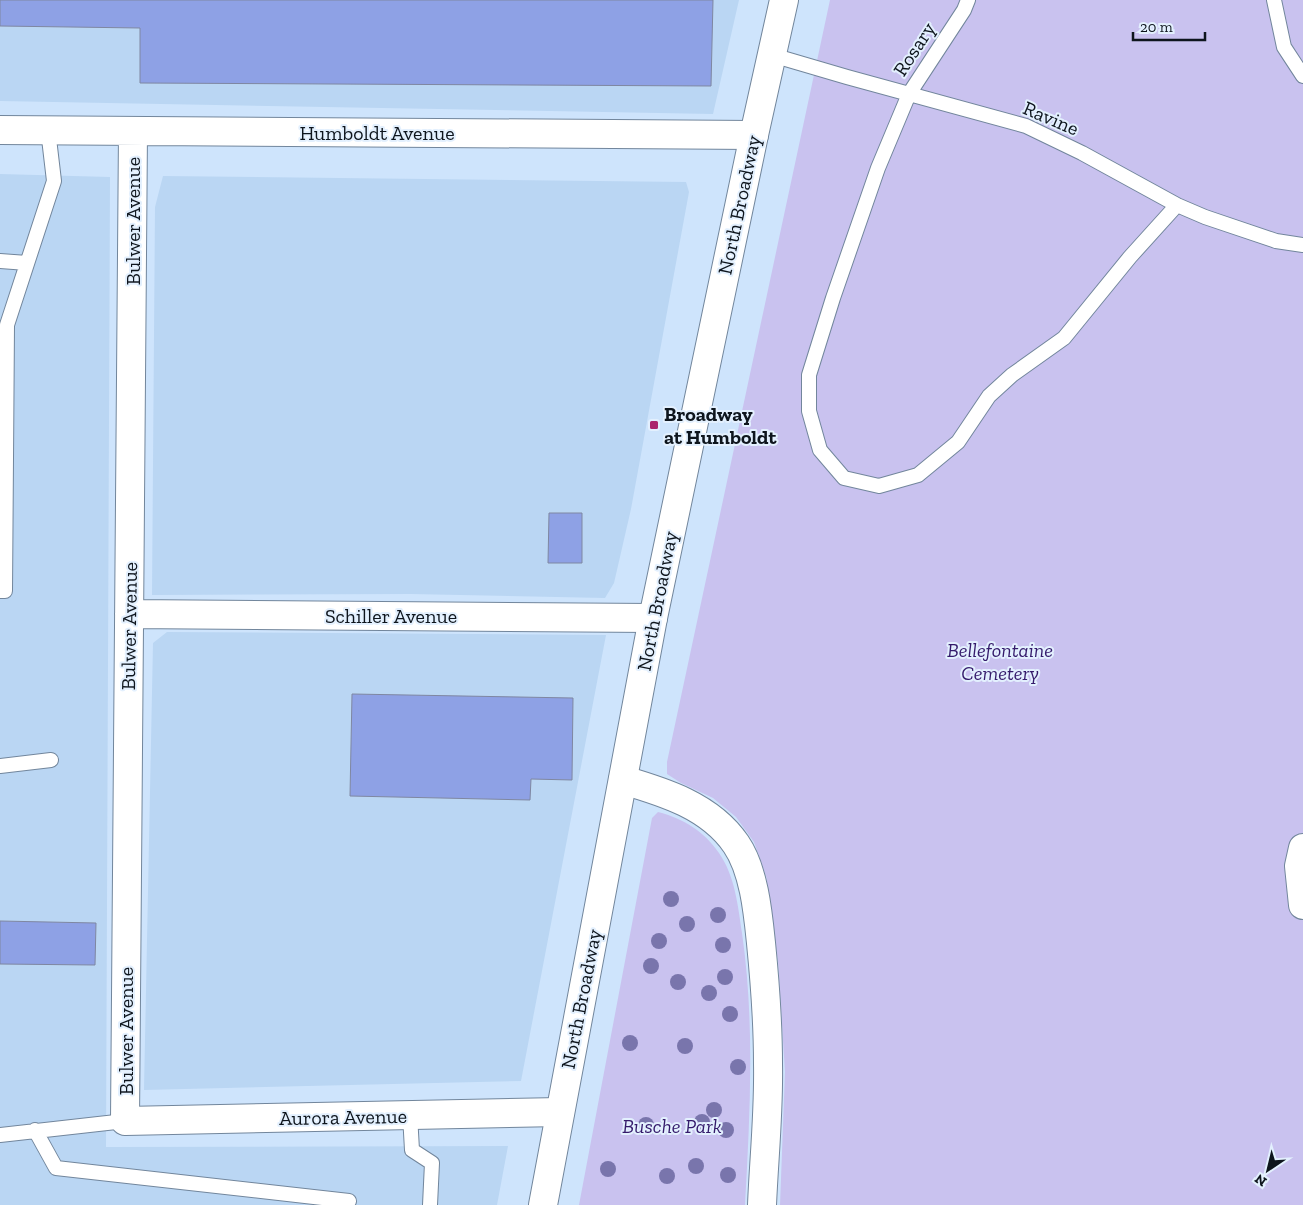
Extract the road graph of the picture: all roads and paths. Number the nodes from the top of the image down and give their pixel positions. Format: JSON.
{"nodes":[{"id":1,"x":784,"y":0,"type":"edge"},
{"id":2,"x":968,"y":0,"type":"edge"},
{"id":3,"x":1274,"y":0,"type":"edge"},
{"id":4,"x":772,"y":55,"type":"junction"},
{"id":5,"x":1303,"y":76,"type":"edge"},
{"id":6,"x":909,"y":94,"type":"junction"},
{"id":7,"x":0,"y":130,"type":"edge"},
{"id":8,"x":48,"y":130,"type":"junction"},
{"id":9,"x":133,"y":131,"type":"junction"},
{"id":10,"x":754,"y":135,"type":"junction"},
{"id":11,"x":1177,"y":205,"type":"junction"},
{"id":12,"x":1303,"y":245,"type":"edge"},
{"id":13,"x":0,"y":261,"type":"edge"},
{"id":14,"x":27,"y":263,"type":"junction"},
{"id":15,"x":0,"y":590,"type":"edge"},
{"id":16,"x":129,"y":614,"type":"junction"},
{"id":17,"x":653,"y":618,"type":"junction"},
{"id":18,"x":51,"y":760,"type":"dead end"},
{"id":19,"x":0,"y":766,"type":"edge"},
{"id":20,"x":622,"y":780,"type":"junction"},
{"id":21,"x":1303,"y":848,"type":"edge"},
{"id":22,"x":1303,"y":905,"type":"edge"},
{"id":23,"x":560,"y":1112,"type":"junction"},
{"id":24,"x":410,"y":1115,"type":"junction"},
{"id":25,"x":125,"y":1121,"type":"junction"},
{"id":26,"x":35,"y":1130,"type":"junction"},
{"id":27,"x":0,"y":1135,"type":"edge"},
{"id":28,"x":349,"y":1200,"type":"dead end"},
{"id":29,"x":430,"y":1205,"type":"edge"},
{"id":30,"x":543,"y":1205,"type":"edge"},
{"id":31,"x":762,"y":1205,"type":"edge"}],
"edges":[{"from":1,"to":4,"type":"street","name":"North Broadway"},
{"from":2,"to":6,"type":"lane","name":"Rosary"},
{"from":3,"to":5,"type":"lane"},
{"from":4,"to":6,"type":"lane","name":"Ravine"},
{"from":4,"to":10,"type":"street","name":"North Broadway"},
{"from":6,"to":11,"type":"lane","name":"Ravine"},
{"from":6,"to":11,"type":"lane","name":"Rosary"},
{"from":7,"to":8,"type":"street","name":"Humboldt Avenue"},
{"from":8,"to":9,"type":"street","name":"Humboldt Avenue"},
{"from":8,"to":14,"type":"lane"},
{"from":9,"to":10,"type":"street","name":"Humboldt Avenue"},
{"from":9,"to":16,"type":"street","name":"Bulwer Avenue"},
{"from":10,"to":17,"type":"street","name":"North Broadway"},
{"from":11,"to":12,"type":"lane","name":"Ravine"},
{"from":13,"to":14,"type":"lane"},
{"from":14,"to":15,"type":"lane"},
{"from":16,"to":17,"type":"street","name":"Schiller Avenue"},
{"from":16,"to":25,"type":"street","name":"Bulwer Avenue"},
{"from":17,"to":20,"type":"street","name":"North Broadway"},
{"from":18,"to":19,"type":"lane"},
{"from":20,"to":23,"type":"street","name":"North Broadway"},
{"from":20,"to":31,"type":"street"},
{"from":21,"to":22,"type":"street"},
{"from":23,"to":24,"type":"street","name":"Aurora Avenue"},
{"from":23,"to":30,"type":"street","name":"North Broadway"},
{"from":24,"to":25,"type":"street","name":"Aurora Avenue"},
{"from":24,"to":29,"type":"lane"},
{"from":25,"to":26,"type":"lane"},
{"from":26,"to":27,"type":"lane"},
{"from":26,"to":28,"type":"lane"}]}
